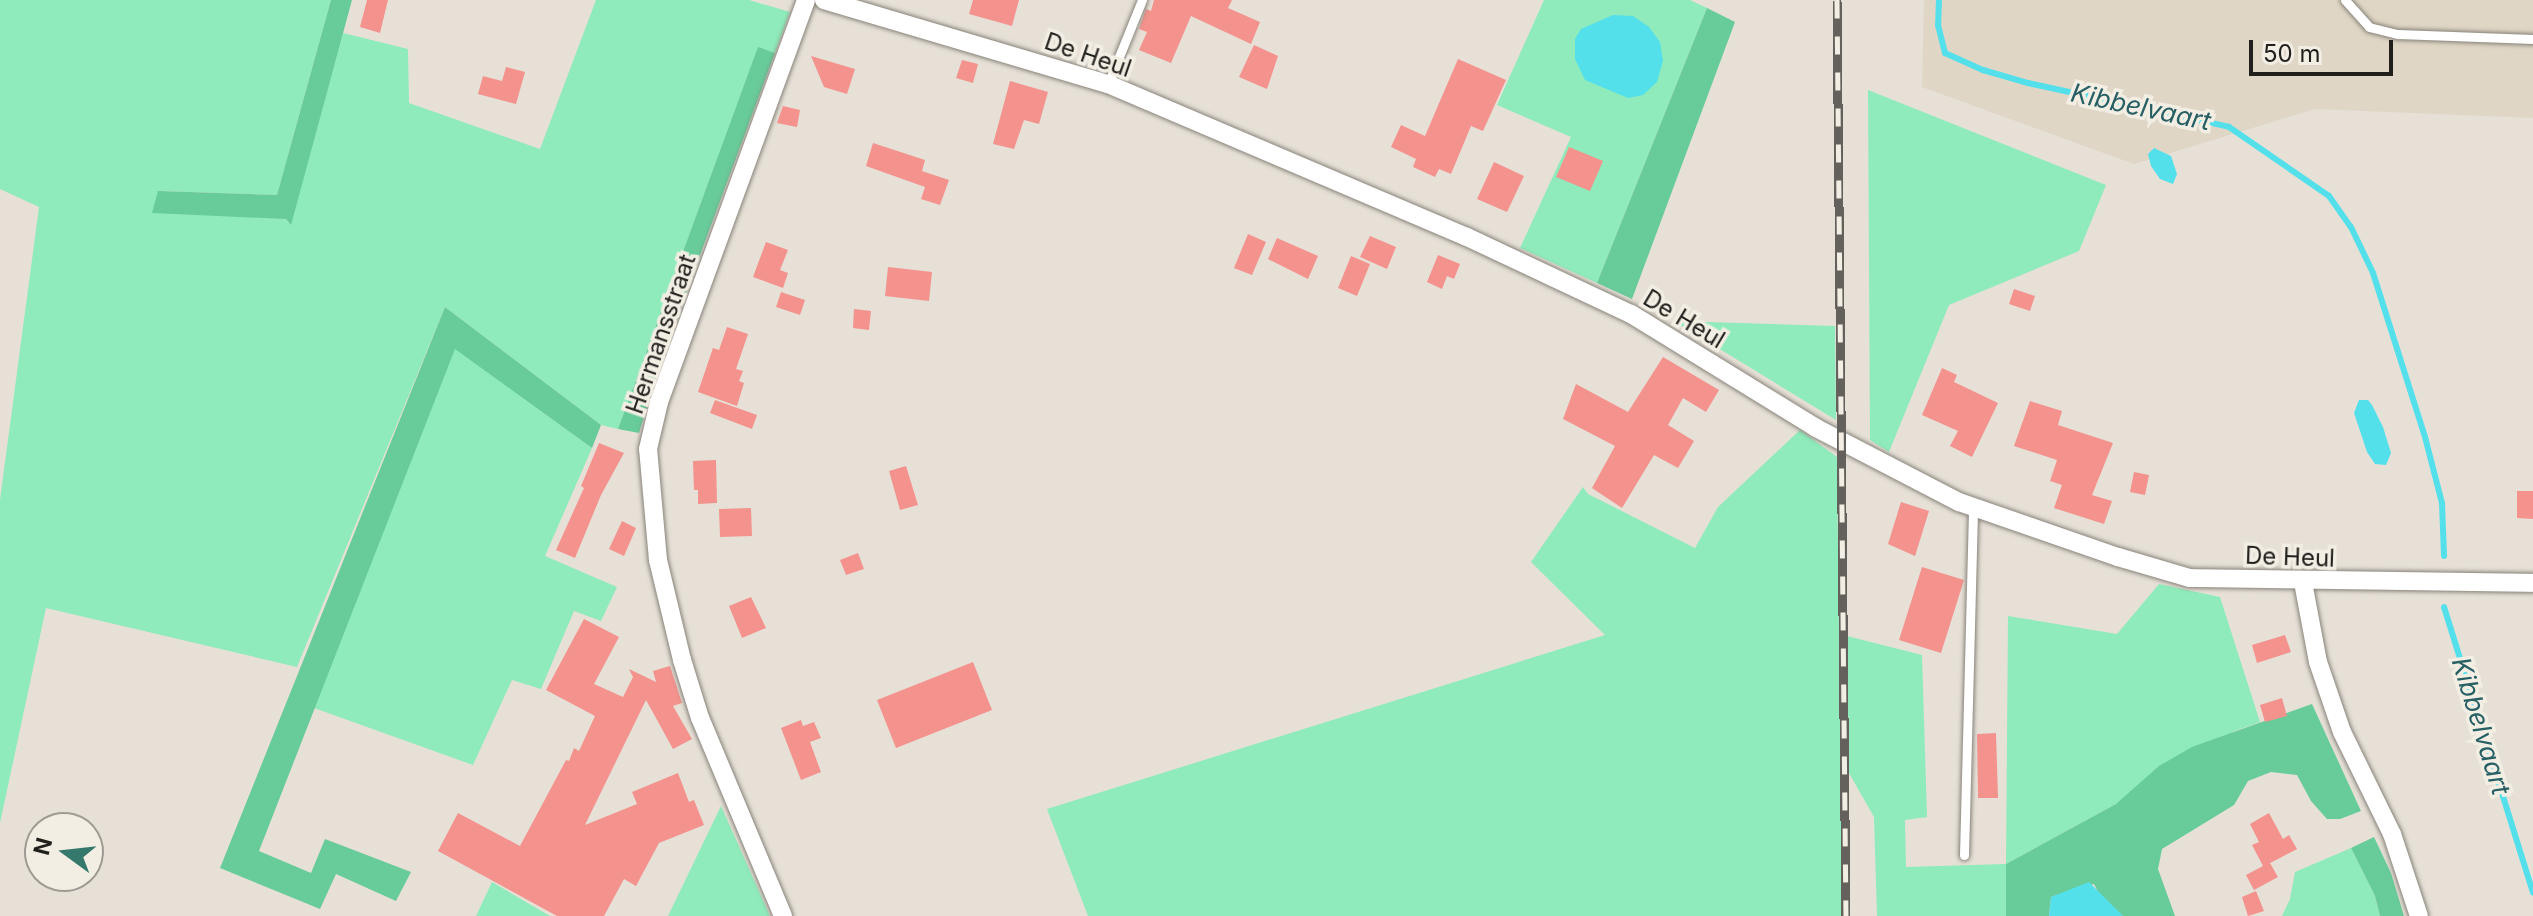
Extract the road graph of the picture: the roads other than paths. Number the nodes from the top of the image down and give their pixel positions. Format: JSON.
{"nodes":[{"id":1,"x":806,"y":0,"type":"edge"},
{"id":2,"x":824,"y":0,"type":"edge"},
{"id":3,"x":1142,"y":0,"type":"edge"},
{"id":4,"x":2345,"y":0,"type":"edge"},
{"id":5,"x":2533,"y":39,"type":"edge"},
{"id":6,"x":1108,"y":84,"type":"junction"},
{"id":7,"x":1973,"y":507,"type":"junction"},
{"id":8,"x":2303,"y":582,"type":"junction"},
{"id":9,"x":2533,"y":583,"type":"edge"},
{"id":10,"x":1964,"y":855,"type":"dead end"},
{"id":11,"x":783,"y":916,"type":"edge"},
{"id":12,"x":2419,"y":916,"type":"edge"}],
"edges":[{"from":1,"to":11,"type":"street","name":"Hermansstraat"},
{"from":2,"to":6,"type":"street","name":"De Heul"},
{"from":3,"to":6,"type":"lane"},
{"from":4,"to":5,"type":"lane"},
{"from":6,"to":7,"type":"street","name":"De Heul"},
{"from":7,"to":8,"type":"street","name":"De Heul"},
{"from":7,"to":10,"type":"lane"},
{"from":8,"to":9,"type":"street","name":"De Heul"},
{"from":8,"to":12,"type":"street"}]}
